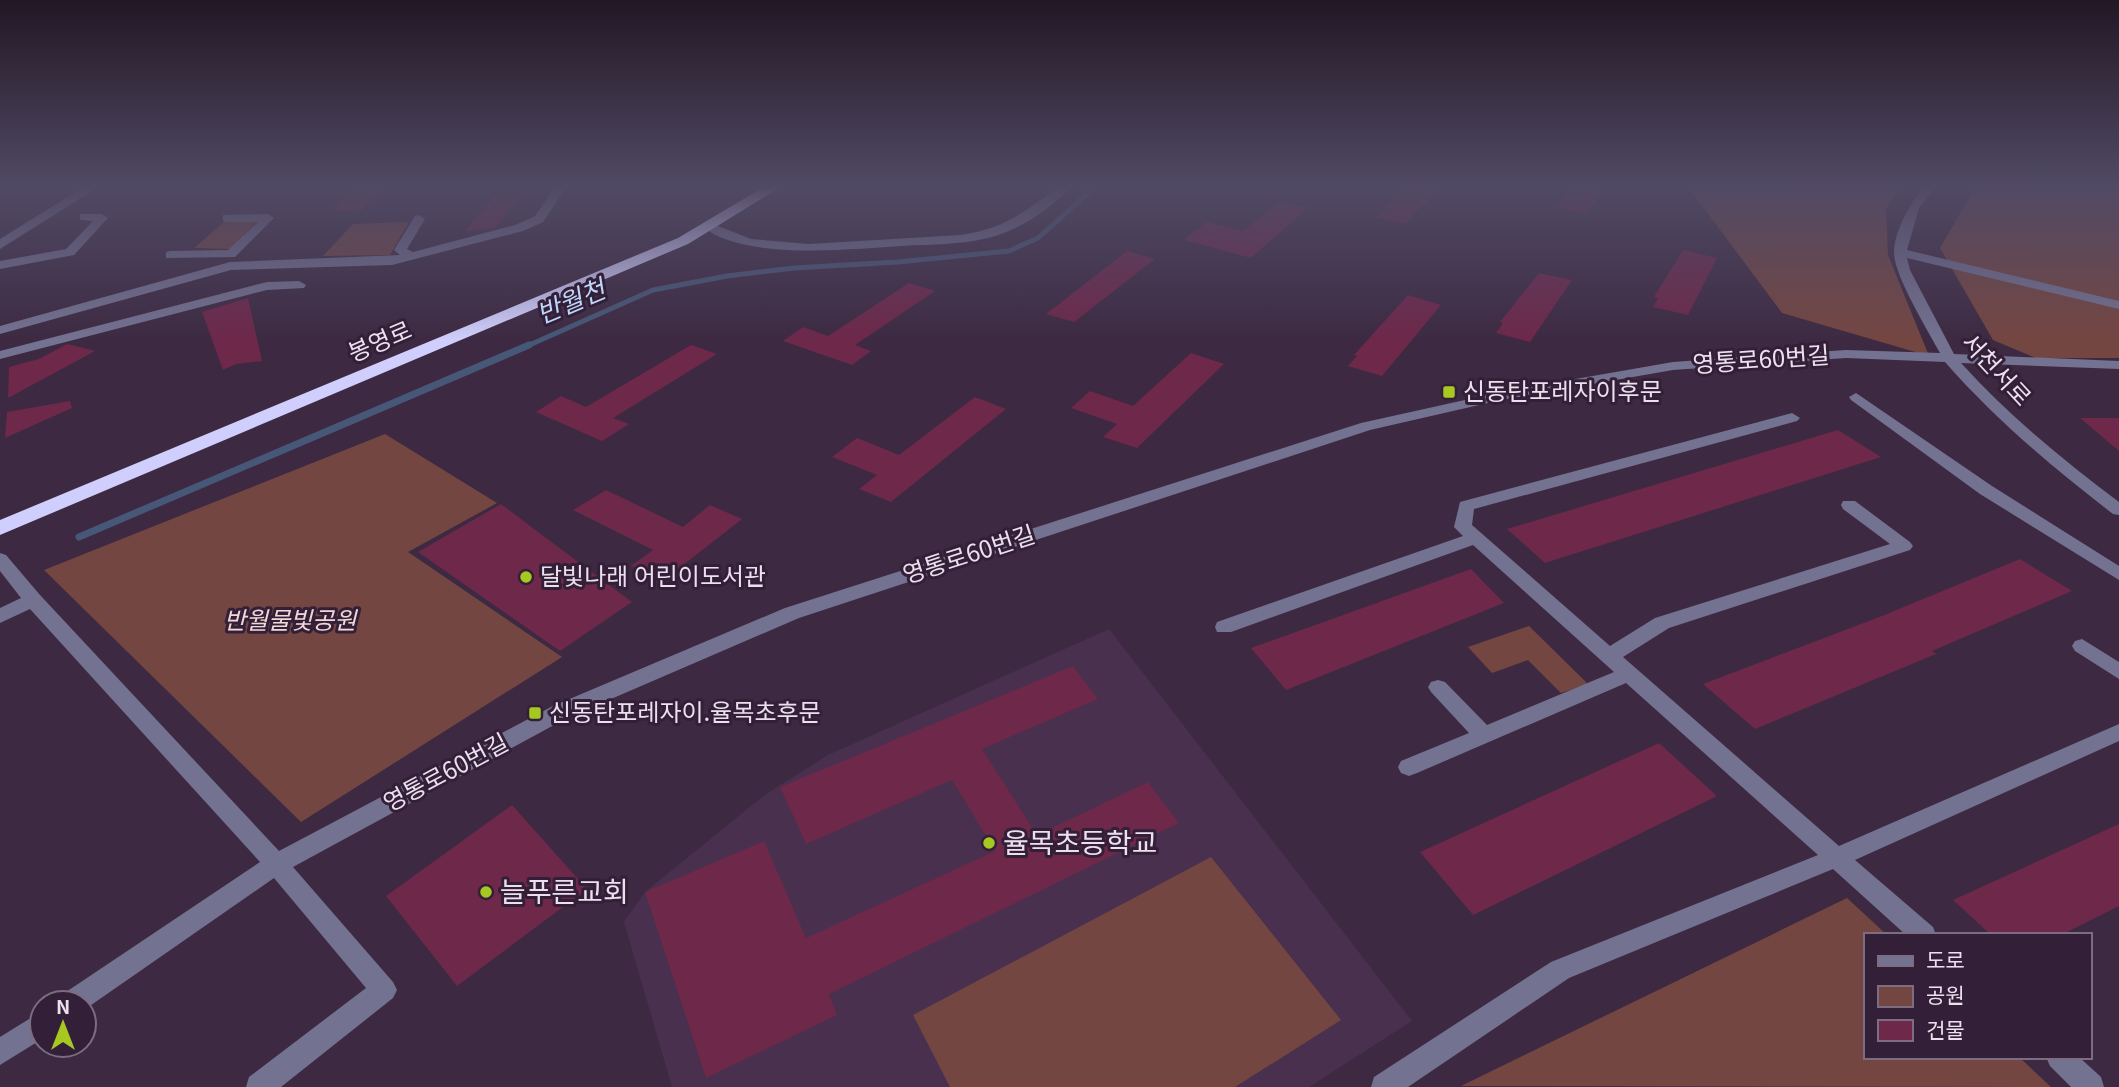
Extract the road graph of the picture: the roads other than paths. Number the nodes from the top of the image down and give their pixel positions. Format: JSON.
{"nodes":[{"id":1,"x":82,"y":239,"type":"edge"},
{"id":2,"x":247,"y":239,"type":"edge"},
{"id":3,"x":407,"y":239,"type":"edge"},
{"id":4,"x":478,"y":239,"type":"edge"},
{"id":5,"x":687,"y":239,"type":"edge"},
{"id":6,"x":741,"y":239,"type":"edge"},
{"id":7,"x":961,"y":239,"type":"edge"},
{"id":8,"x":1904,"y":239,"type":"edge"},
{"id":9,"x":1900,"y":252,"type":"junction"},
{"id":10,"x":170,"y":255,"type":"dead end"},
{"id":11,"x":412,"y":256,"type":"junction"},
{"id":12,"x":0,"y":265,"type":"edge"},
{"id":13,"x":299,"y":285,"type":"dead end"},
{"id":14,"x":2119,"y":305,"type":"edge"},
{"id":15,"x":0,"y":330,"type":"edge"},
{"id":16,"x":0,"y":355,"type":"edge"},
{"id":17,"x":1949,"y":358,"type":"junction"},
{"id":18,"x":2119,"y":365,"type":"edge"},
{"id":19,"x":1856,"y":397,"type":"dead end"},
{"id":20,"x":1792,"y":418,"type":"dead end"},
{"id":21,"x":1849,"y":505,"type":"dead end"},
{"id":22,"x":2119,"y":510,"type":"edge"},
{"id":23,"x":0,"y":528,"type":"edge"},
{"id":24,"x":1476,"y":538,"type":"junction"},
{"id":25,"x":0,"y":559,"type":"edge"},
{"id":26,"x":2119,"y":574,"type":"edge"},
{"id":27,"x":33,"y":600,"type":"junction"},
{"id":28,"x":0,"y":616,"type":"edge"},
{"id":29,"x":1224,"y":627,"type":"dead end"},
{"id":30,"x":2082,"y":646,"type":"dead end"},
{"id":31,"x":1610,"y":656,"type":"junction"},
{"id":32,"x":1630,"y":673,"type":"junction"},
{"id":33,"x":2119,"y":673,"type":"edge"},
{"id":34,"x":1438,"y":687,"type":"dead end"},
{"id":35,"x":2119,"y":732,"type":"edge"},
{"id":36,"x":1484,"y":735,"type":"junction"},
{"id":37,"x":1409,"y":766,"type":"dead end"},
{"id":38,"x":1838,"y":857,"type":"junction"},
{"id":39,"x":276,"y":864,"type":"junction"},
{"id":40,"x":1922,"y":933,"type":"edge"},
{"id":41,"x":93,"y":989,"type":"edge"},
{"id":42,"x":28,"y":1033,"type":"edge"},
{"id":43,"x":0,"y":1052,"type":"edge"},
{"id":44,"x":2061,"y":1059,"type":"edge"},
{"id":45,"x":1399,"y":1083,"type":"edge"},
{"id":46,"x":259,"y":1087,"type":"edge"},
{"id":47,"x":2091,"y":1087,"type":"edge"}],
"edges":[{"from":1,"to":12,"type":"street"},
{"from":2,"to":10,"type":"street"},
{"from":3,"to":11,"type":"street"},
{"from":4,"to":11,"type":"street"},
{"from":5,"to":23,"type":"highway","name":"봉영로"},
{"from":6,"to":7,"type":"street"},
{"from":8,"to":9,"type":"street"},
{"from":9,"to":14,"type":"street"},
{"from":9,"to":17,"type":"street","name":"서천서로"},
{"from":11,"to":15,"type":"street"},
{"from":13,"to":16,"type":"street"},
{"from":17,"to":18,"type":"street","name":"영통로60번길"},
{"from":17,"to":22,"type":"street","name":"서천서로"},
{"from":17,"to":39,"type":"street","name":"영통로60번길"},
{"from":19,"to":26,"type":"street"},
{"from":20,"to":24,"type":"street"},
{"from":21,"to":31,"type":"street"},
{"from":24,"to":29,"type":"street"},
{"from":24,"to":31,"type":"street"},
{"from":25,"to":27,"type":"street"},
{"from":27,"to":28,"type":"street"},
{"from":27,"to":39,"type":"street"},
{"from":30,"to":33,"type":"street"},
{"from":31,"to":32,"type":"street"},
{"from":32,"to":36,"type":"street"},
{"from":32,"to":38,"type":"street"},
{"from":34,"to":36,"type":"street"},
{"from":35,"to":38,"type":"street"},
{"from":36,"to":37,"type":"street"},
{"from":38,"to":40,"type":"street"},
{"from":38,"to":45,"type":"street"},
{"from":39,"to":41,"type":"street","name":"영통로60번길"},
{"from":39,"to":46,"type":"street"},
{"from":42,"to":43,"type":"street"},
{"from":44,"to":47,"type":"street"}]}
